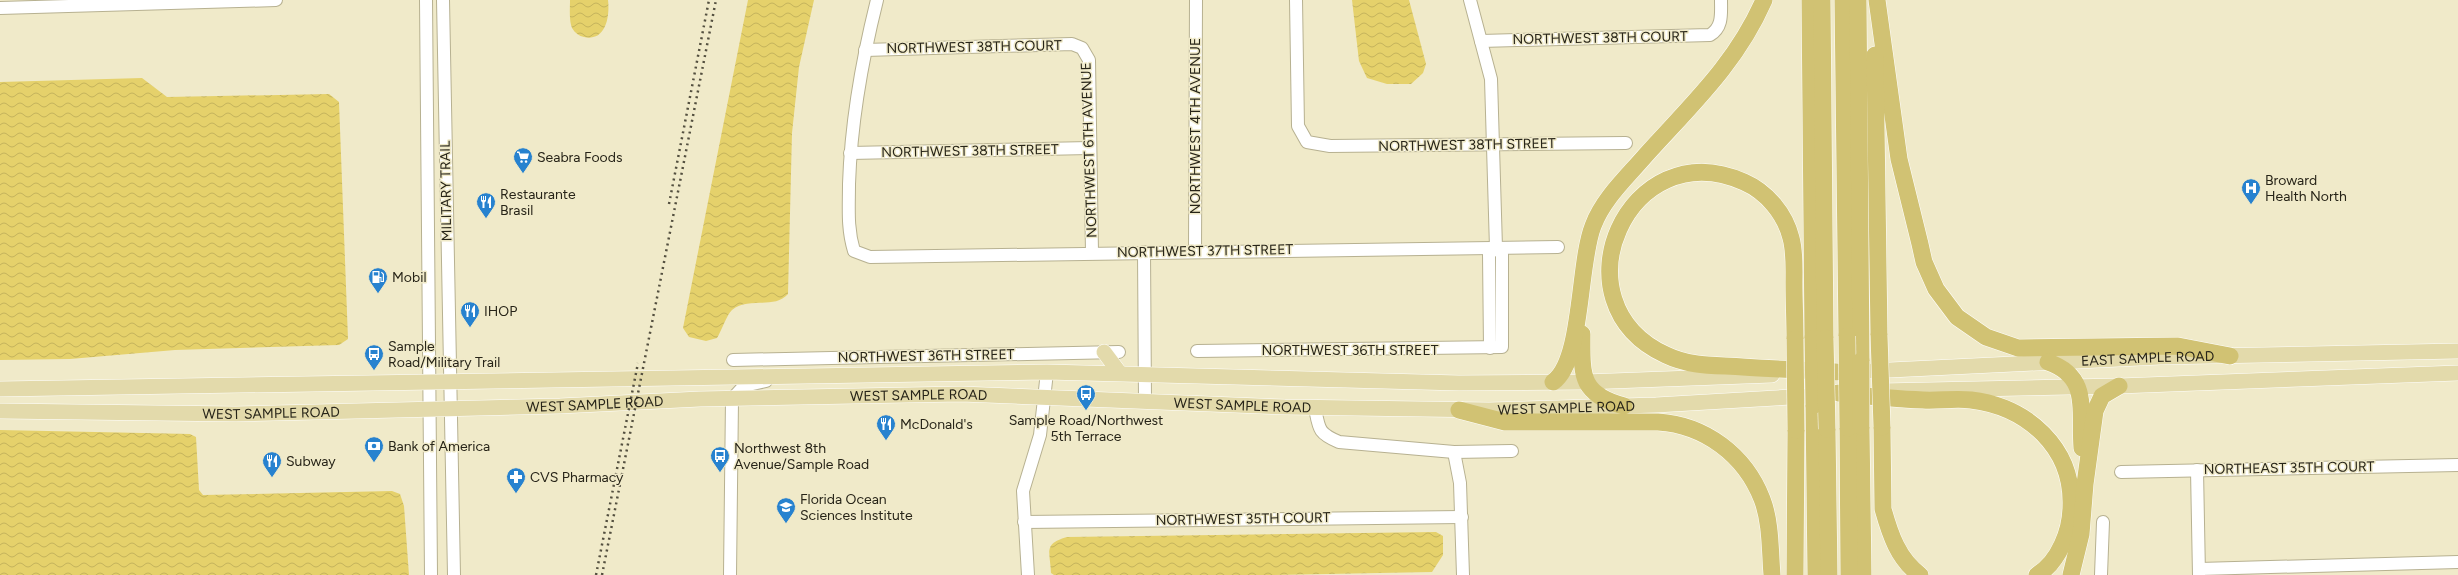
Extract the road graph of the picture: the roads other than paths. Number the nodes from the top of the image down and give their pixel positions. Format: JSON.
{"nodes":[{"id":1,"x":276,"y":0,"type":"edge"},
{"id":2,"x":426,"y":0,"type":"edge"},
{"id":3,"x":442,"y":0,"type":"edge"},
{"id":4,"x":877,"y":0,"type":"edge"},
{"id":5,"x":1196,"y":0,"type":"edge"},
{"id":6,"x":1296,"y":0,"type":"edge"},
{"id":7,"x":1470,"y":0,"type":"edge"},
{"id":8,"x":1721,"y":0,"type":"edge"},
{"id":9,"x":1764,"y":0,"type":"edge"},
{"id":10,"x":1810,"y":0,"type":"edge"},
{"id":11,"x":1822,"y":0,"type":"edge"},
{"id":12,"x":1844,"y":0,"type":"edge"},
{"id":13,"x":1858,"y":0,"type":"edge"},
{"id":14,"x":1877,"y":0,"type":"edge"},
{"id":15,"x":0,"y":8,"type":"edge"},
{"id":16,"x":1481,"y":41,"type":"junction"},
{"id":17,"x":1082,"y":48,"type":"joint"},
{"id":18,"x":865,"y":50,"type":"junction"},
{"id":19,"x":1626,"y":142,"type":"dead end"},
{"id":20,"x":1493,"y":144,"type":"junction"},
{"id":21,"x":1090,"y":148,"type":"junction"},
{"id":22,"x":850,"y":153,"type":"junction"},
{"id":23,"x":1558,"y":247,"type":"dead end"},
{"id":24,"x":1496,"y":248,"type":"junction"},
{"id":25,"x":1195,"y":251,"type":"junction"},
{"id":26,"x":1092,"y":252,"type":"junction"},
{"id":27,"x":1144,"y":252,"type":"junction"},
{"id":28,"x":1578,"y":325,"type":"junction"},
{"id":29,"x":1854,"y":336,"type":"junction"},
{"id":30,"x":1819,"y":338,"type":"junction"},
{"id":31,"x":1197,"y":351,"type":"dead end"},
{"id":32,"x":2458,"y":351,"type":"edge"},
{"id":33,"x":1112,"y":352,"type":"joint"},
{"id":34,"x":2230,"y":356,"type":"junction"},
{"id":35,"x":795,"y":359,"type":"junction"},
{"id":36,"x":733,"y":360,"type":"dead end"},
{"id":37,"x":2048,"y":362,"type":"junction"},
{"id":38,"x":1047,"y":372,"type":"junction"},
{"id":39,"x":1119,"y":372,"type":"junction"},
{"id":40,"x":1837,"y":372,"type":"junction"},
{"id":41,"x":1144,"y":373,"type":"junction"},
{"id":42,"x":2458,"y":373,"type":"edge"},
{"id":43,"x":792,"y":376,"type":"junction"},
{"id":44,"x":428,"y":381,"type":"junction"},
{"id":45,"x":449,"y":381,"type":"junction"},
{"id":46,"x":1553,"y":382,"type":"junction"},
{"id":47,"x":1585,"y":382,"type":"junction"},
{"id":48,"x":2119,"y":386,"type":"junction"},
{"id":49,"x":2078,"y":387,"type":"junction"},
{"id":50,"x":0,"y":389,"type":"edge"},
{"id":51,"x":1838,"y":393,"type":"junction"},
{"id":52,"x":1045,"y":397,"type":"junction"},
{"id":53,"x":732,"y":399,"type":"junction"},
{"id":54,"x":1145,"y":401,"type":"junction"},
{"id":55,"x":1624,"y":406,"type":"junction"},
{"id":56,"x":1315,"y":408,"type":"junction"},
{"id":57,"x":428,"y":409,"type":"junction"},
{"id":58,"x":449,"y":409,"type":"junction"},
{"id":59,"x":1459,"y":410,"type":"junction"},
{"id":60,"x":0,"y":411,"type":"edge"},
{"id":61,"x":1855,"y":427,"type":"junction"},
{"id":62,"x":1821,"y":430,"type":"junction"},
{"id":63,"x":1512,"y":451,"type":"dead end"},
{"id":64,"x":1454,"y":452,"type":"junction"},
{"id":65,"x":2458,"y":465,"type":"edge"},
{"id":66,"x":2197,"y":470,"type":"junction"},
{"id":67,"x":2120,"y":472,"type":"dead end"},
{"id":68,"x":2085,"y":484,"type":"junction"},
{"id":69,"x":1462,"y":517,"type":"junction"},
{"id":70,"x":1024,"y":522,"type":"junction"},
{"id":71,"x":2103,"y":522,"type":"dead end"},
{"id":72,"x":2458,"y":562,"type":"edge"},
{"id":73,"x":2199,"y":572,"type":"edge"},
{"id":74,"x":431,"y":575,"type":"edge"},
{"id":75,"x":454,"y":575,"type":"edge"},
{"id":76,"x":730,"y":575,"type":"edge"},
{"id":77,"x":1028,"y":575,"type":"edge"},
{"id":78,"x":1463,"y":575,"type":"edge"},
{"id":79,"x":1772,"y":575,"type":"edge"},
{"id":80,"x":1795,"y":575,"type":"edge"},
{"id":81,"x":1816,"y":575,"type":"edge"},
{"id":82,"x":1828,"y":575,"type":"edge"},
{"id":83,"x":1849,"y":575,"type":"edge"},
{"id":84,"x":1863,"y":575,"type":"edge"},
{"id":85,"x":1920,"y":575,"type":"edge"},
{"id":86,"x":2037,"y":575,"type":"edge"},
{"id":87,"x":2071,"y":575,"type":"edge"},
{"id":88,"x":2101,"y":575,"type":"edge"}],
"edges":[{"from":1,"to":15,"type":"street"},
{"from":2,"to":44,"type":"street","name":"MILITARY TRAIL"},
{"from":3,"to":45,"type":"street","name":"MILITARY TRAIL"},
{"from":4,"to":18,"type":"street"},
{"from":5,"to":25,"type":"street","name":"NORTHWEST 4TH AVENUE"},
{"from":6,"to":20,"type":"street","name":"NORTHWEST 38TH STREET"},
{"from":7,"to":16,"type":"street"},
{"from":8,"to":16,"type":"street","name":"NORTHWEST 38TH COURT"},
{"from":9,"to":28,"type":"highway"},
{"from":10,"to":30,"type":"highway"},
{"from":11,"to":30,"type":"highway"},
{"from":12,"to":29,"type":"highway"},
{"from":13,"to":29,"type":"highway"},
{"from":14,"to":34,"type":"highway"},
{"from":14,"to":85,"type":"highway","bridge":true},
{"from":16,"to":20,"type":"street"},
{"from":17,"to":18,"type":"street","name":"NORTHWEST 38TH COURT"},
{"from":17,"to":21,"type":"street","name":"NORTHWEST 6TH AVENUE"},
{"from":18,"to":22,"type":"street"},
{"from":19,"to":20,"type":"street","name":"NORTHWEST 38TH STREET"},
{"from":20,"to":24,"type":"street"},
{"from":21,"to":22,"type":"street","name":"NORTHWEST 38TH STREET"},
{"from":21,"to":26,"type":"street","name":"NORTHWEST 6TH AVENUE"},
{"from":22,"to":26,"type":"street","name":"NORTHWEST 37TH STREET"},
{"from":23,"to":24,"type":"street","name":"NORTHWEST 37TH STREET"},
{"from":24,"to":25,"type":"street","name":"NORTHWEST 37TH STREET"},
{"from":24,"to":31,"type":"street","name":"NORTHWEST 36TH STREET"},
{"from":25,"to":27,"type":"street","name":"NORTHWEST 37TH STREET"},
{"from":26,"to":27,"type":"street","name":"NORTHWEST 37TH STREET"},
{"from":27,"to":41,"type":"street"},
{"from":28,"to":46,"type":"highway"},
{"from":28,"to":47,"type":"highway"},
{"from":29,"to":61,"type":"highway","bridge":true},
{"from":30,"to":62,"type":"highway","bridge":true},
{"from":32,"to":34,"type":"main road","name":"EAST SAMPLE ROAD"},
{"from":33,"to":35,"type":"street","name":"NORTHWEST 36TH STREET"},
{"from":33,"to":39,"type":"main road"},
{"from":34,"to":37,"type":"main road","name":"EAST SAMPLE ROAD"},
{"from":35,"to":36,"type":"street","name":"NORTHWEST 36TH STREET"},
{"from":35,"to":43,"type":"street"},
{"from":37,"to":40,"type":"main road","name":"EAST SAMPLE ROAD"},
{"from":37,"to":49,"type":"highway"},
{"from":38,"to":39,"type":"main road","name":"WEST SAMPLE ROAD"},
{"from":38,"to":43,"type":"main road","name":"WEST SAMPLE ROAD"},
{"from":38,"to":52,"type":"street"},
{"from":39,"to":41,"type":"main road","name":"WEST SAMPLE ROAD"},
{"from":40,"to":47,"type":"main road","name":"WEST SAMPLE ROAD"},
{"from":40,"to":80,"type":"highway","bridge":true},
{"from":41,"to":46,"type":"main road","name":"WEST SAMPLE ROAD"},
{"from":41,"to":54,"type":"street"},
{"from":42,"to":48,"type":"main road","name":"EAST SAMPLE ROAD"},
{"from":43,"to":45,"type":"main road","name":"WEST SAMPLE ROAD"},
{"from":43,"to":53,"type":"street"},
{"from":44,"to":45,"type":"main road","name":"WEST SAMPLE ROAD"},
{"from":44,"to":50,"type":"main road","name":"WEST SAMPLE ROAD"},
{"from":44,"to":57,"type":"street","name":"MILITARY TRAIL"},
{"from":45,"to":58,"type":"street","name":"MILITARY TRAIL"},
{"from":46,"to":47,"type":"main road","name":"WEST SAMPLE ROAD"},
{"from":47,"to":55,"type":"highway"},
{"from":48,"to":49,"type":"main road","name":"EAST SAMPLE ROAD"},
{"from":48,"to":68,"type":"highway"},
{"from":49,"to":51,"type":"main road","name":"EAST SAMPLE ROAD"},
{"from":49,"to":68,"type":"highway"},
{"from":51,"to":55,"type":"main road","name":"WEST SAMPLE ROAD"},
{"from":51,"to":86,"type":"highway"},
{"from":52,"to":53,"type":"main road","name":"WEST SAMPLE ROAD"},
{"from":52,"to":54,"type":"main road","name":"WEST SAMPLE ROAD"},
{"from":52,"to":70,"type":"street"},
{"from":53,"to":58,"type":"main road","name":"WEST SAMPLE ROAD"},
{"from":53,"to":76,"type":"street"},
{"from":54,"to":56,"type":"main road","name":"WEST SAMPLE ROAD"},
{"from":55,"to":59,"type":"main road","name":"WEST SAMPLE ROAD"},
{"from":56,"to":59,"type":"main road","name":"WEST SAMPLE ROAD"},
{"from":56,"to":64,"type":"street"},
{"from":57,"to":58,"type":"main road","name":"WEST SAMPLE ROAD"},
{"from":57,"to":60,"type":"main road","name":"WEST SAMPLE ROAD"},
{"from":57,"to":74,"type":"street","name":"MILITARY TRAIL"},
{"from":58,"to":75,"type":"street","name":"MILITARY TRAIL"},
{"from":59,"to":79,"type":"highway"},
{"from":61,"to":83,"type":"highway"},
{"from":61,"to":84,"type":"highway"},
{"from":62,"to":81,"type":"highway"},
{"from":62,"to":82,"type":"highway"},
{"from":63,"to":64,"type":"street"},
{"from":64,"to":69,"type":"street"},
{"from":65,"to":66,"type":"street","name":"NORTHEAST 35TH COURT"},
{"from":66,"to":67,"type":"street","name":"NORTHEAST 35TH COURT"},
{"from":66,"to":73,"type":"street"},
{"from":68,"to":87,"type":"highway"},
{"from":69,"to":70,"type":"street","name":"NORTHWEST 35TH COURT"},
{"from":69,"to":78,"type":"street"},
{"from":70,"to":77,"type":"street"},
{"from":71,"to":88,"type":"street"},
{"from":72,"to":73,"type":"street"}]}
